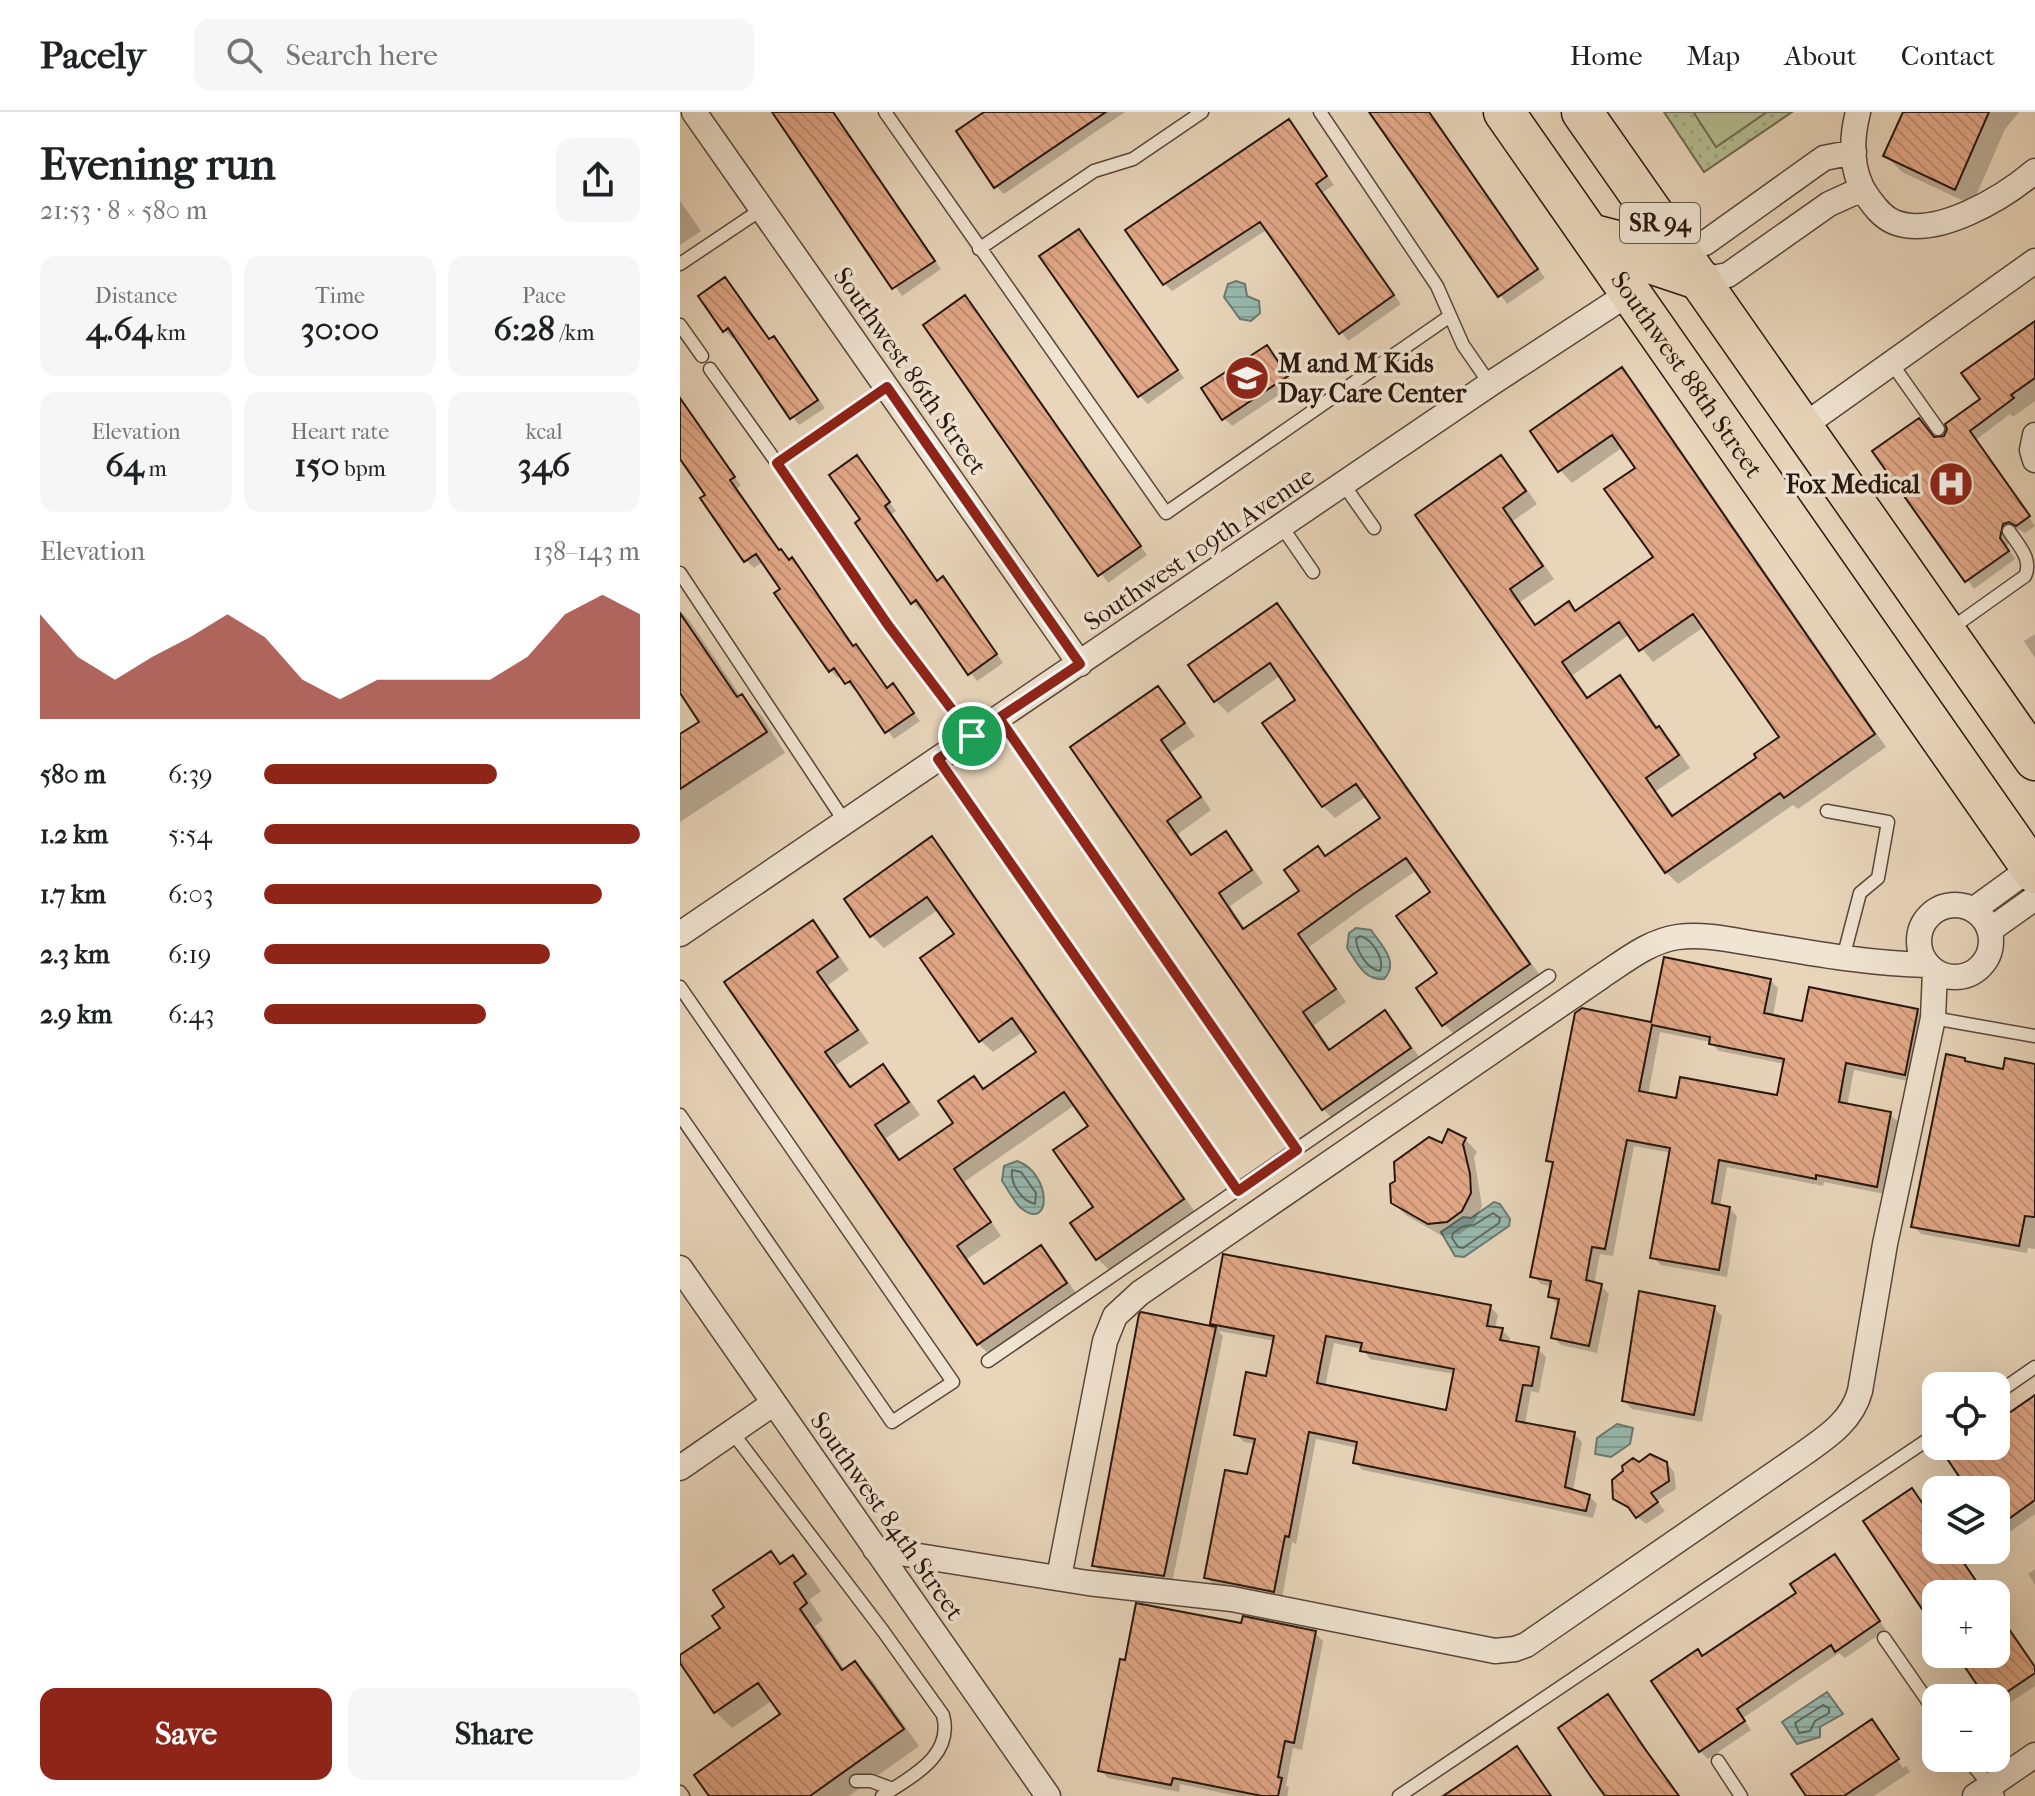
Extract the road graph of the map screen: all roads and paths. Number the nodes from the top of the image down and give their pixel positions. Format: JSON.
{"nodes":[{"id":1,"x":694,"y":112,"type":"edge"},
{"id":2,"x":885,"y":112,"type":"edge"},
{"id":3,"x":1202,"y":112,"type":"edge"},
{"id":4,"x":1320,"y":112,"type":"edge"},
{"id":5,"x":1504,"y":112,"type":"edge"},
{"id":6,"x":1582,"y":112,"type":"edge"},
{"id":7,"x":1858,"y":112,"type":"edge"},
{"id":8,"x":1854,"y":152,"type":"junction"},
{"id":9,"x":2035,"y":171,"type":"edge"},
{"id":10,"x":1862,"y":189,"type":"junction"},
{"id":11,"x":1778,"y":191,"type":"junction"},
{"id":12,"x":762,"y":209,"type":"junction"},
{"id":13,"x":1799,"y":225,"type":"junction"},
{"id":14,"x":1590,"y":234,"type":"junction"},
{"id":15,"x":1675,"y":245,"type":"junction"},
{"id":16,"x":979,"y":249,"type":"junction"},
{"id":17,"x":2035,"y":261,"type":"edge"},
{"id":18,"x":680,"y":264,"type":"edge"},
{"id":19,"x":1701,"y":280,"type":"junction"},
{"id":20,"x":1631,"y":292,"type":"junction"},
{"id":21,"x":1450,"y":316,"type":"junction"},
{"id":22,"x":680,"y":325,"type":"edge"},
{"id":23,"x":1738,"y":334,"type":"junction"},
{"id":24,"x":702,"y":356,"type":"dead end"},
{"id":25,"x":1892,"y":364,"type":"junction"},
{"id":26,"x":710,"y":369,"type":"dead end"},
{"id":27,"x":1490,"y":384,"type":"junction"},
{"id":28,"x":887,"y":387,"type":"junction"},
{"id":29,"x":1802,"y":427,"type":"junction"},
{"id":30,"x":1938,"y":429,"type":"dead end"},
{"id":31,"x":777,"y":463,"type":"junction"},
{"id":32,"x":1344,"y":485,"type":"junction"},
{"id":33,"x":1282,"y":527,"type":"junction"},
{"id":34,"x":1374,"y":528,"type":"dead end"},
{"id":35,"x":2009,"y":531,"type":"dead end"},
{"id":36,"x":1313,"y":572,"type":"dead end"},
{"id":37,"x":680,"y":573,"type":"edge"},
{"id":38,"x":1945,"y":633,"type":"junction"},
{"id":39,"x":1080,"y":664,"type":"junction"},
{"id":40,"x":999,"y":718,"type":"junction"},
{"id":41,"x":972,"y":736,"type":"junction"},
{"id":42,"x":938,"y":759,"type":"junction"},
{"id":43,"x":2035,"y":760,"type":"edge"},
{"id":44,"x":1827,"y":811,"type":"dead end"},
{"id":45,"x":845,"y":822,"type":"junction"},
{"id":46,"x":2034,"y":876,"type":"edge"},
{"id":47,"x":1973,"y":910,"type":"junction"},
{"id":48,"x":1990,"y":930,"type":"junction"},
{"id":49,"x":680,"y":934,"type":"edge"},
{"id":50,"x":1843,"y":958,"type":"junction"},
{"id":51,"x":1931,"y":968,"type":"junction"},
{"id":52,"x":1549,"y":976,"type":"dead end"},
{"id":53,"x":680,"y":987,"type":"edge"},
{"id":54,"x":1933,"y":1018,"type":"junction"},
{"id":55,"x":2035,"y":1036,"type":"edge"},
{"id":56,"x":680,"y":1115,"type":"edge"},
{"id":57,"x":1297,"y":1150,"type":"junction"},
{"id":58,"x":1238,"y":1191,"type":"junction"},
{"id":59,"x":680,"y":1268,"type":"edge"},
{"id":60,"x":988,"y":1361,"type":"dead end"},
{"id":61,"x":2035,"y":1367,"type":"edge"},
{"id":62,"x":2010,"y":1384,"type":"edge"},
{"id":63,"x":774,"y":1403,"type":"junction"},
{"id":64,"x":732,"y":1432,"type":"junction"},
{"id":65,"x":1922,"y":1443,"type":"edge"},
{"id":66,"x":680,"y":1468,"type":"edge"},
{"id":67,"x":875,"y":1549,"type":"junction"},
{"id":68,"x":1059,"y":1577,"type":"junction"},
{"id":69,"x":1884,"y":1638,"type":"dead end"},
{"id":70,"x":1922,"y":1693,"type":"edge"},
{"id":71,"x":2035,"y":1755,"type":"edge"},
{"id":72,"x":1718,"y":1761,"type":"dead end"},
{"id":73,"x":1976,"y":1772,"type":"edge"},
{"id":74,"x":856,"y":1781,"type":"dead end"},
{"id":75,"x":888,"y":1792,"type":"edge"},
{"id":76,"x":1988,"y":1792,"type":"edge"},
{"id":77,"x":1048,"y":1796,"type":"edge"},
{"id":78,"x":1399,"y":1796,"type":"edge"},
{"id":79,"x":1741,"y":1796,"type":"edge"}],
"edges":[{"from":1,"to":12,"type":"street","name":"Southwest 86th Street"},
{"from":2,"to":16,"type":"lane"},
{"from":3,"to":16,"type":"lane"},
{"from":4,"to":21,"type":"lane"},
{"from":5,"to":14,"type":"main road","name":"Southwest 88th Street","number":"SR 94"},
{"from":6,"to":15,"type":"main road","number":"SR 94"},
{"from":7,"to":8,"type":"street"},
{"from":8,"to":10,"type":"street"},
{"from":8,"to":11,"type":"street"},
{"from":9,"to":10,"type":"street"},
{"from":10,"to":13,"type":"street"},
{"from":11,"to":13,"type":"street"},
{"from":11,"to":15,"type":"street"},
{"from":12,"to":18,"type":"lane"},
{"from":12,"to":28,"type":"street","name":"Southwest 86th Street"},
{"from":13,"to":19,"type":"street"},
{"from":14,"to":19,"type":"main road"},
{"from":14,"to":20,"type":"main road","name":"Southwest 88th Street","number":"SR 94"},
{"from":15,"to":19,"type":"main road","number":"SR 94"},
{"from":16,"to":21,"type":"lane"},
{"from":17,"to":25,"type":"street"},
{"from":19,"to":23,"type":"main road","number":"SR 94"},
{"from":20,"to":23,"type":"main road"},
{"from":20,"to":27,"type":"street","name":"Southwest 109th Avenue"},
{"from":20,"to":46,"type":"main road","name":"Southwest 88th Street","number":"SR 94"},
{"from":21,"to":27,"type":"lane"},
{"from":22,"to":24,"type":"lane"},
{"from":23,"to":29,"type":"main road","number":"SR 94"},
{"from":25,"to":29,"type":"street"},
{"from":25,"to":30,"type":"lane"},
{"from":26,"to":31,"type":"lane"},
{"from":27,"to":32,"type":"street","name":"Southwest 109th Avenue"},
{"from":28,"to":31,"type":"lane"},
{"from":28,"to":39,"type":"street","name":"Southwest 86th Street"},
{"from":29,"to":38,"type":"main road","number":"SR 94"},
{"from":31,"to":41,"type":"lane"},
{"from":32,"to":33,"type":"street","name":"Southwest 109th Avenue"},
{"from":32,"to":34,"type":"lane"},
{"from":33,"to":36,"type":"lane"},
{"from":33,"to":39,"type":"street","name":"Southwest 109th Avenue"},
{"from":35,"to":38,"type":"lane"},
{"from":37,"to":45,"type":"lane"},
{"from":38,"to":43,"type":"main road","number":"SR 94"},
{"from":39,"to":40,"type":"street","name":"Southwest 109th Avenue"},
{"from":40,"to":41,"type":"street","name":"Southwest 109th Avenue"},
{"from":40,"to":57,"type":"lane"},
{"from":41,"to":42,"type":"street","name":"Southwest 109th Avenue"},
{"from":42,"to":45,"type":"street","name":"Southwest 109th Avenue"},
{"from":42,"to":58,"type":"lane"},
{"from":44,"to":50,"type":"lane"},
{"from":45,"to":49,"type":"street","name":"Southwest 109th Avenue"},
{"from":46,"to":47,"type":"street"},
{"from":46,"to":48,"type":"street"},
{"from":47,"to":48,"type":"street"},
{"from":47,"to":51,"type":"street"},
{"from":48,"to":51,"type":"street"},
{"from":50,"to":51,"type":"street"},
{"from":50,"to":68,"type":"street"},
{"from":51,"to":54,"type":"street"},
{"from":52,"to":57,"type":"lane"},
{"from":53,"to":56,"type":"lane"},
{"from":54,"to":55,"type":"lane"},
{"from":54,"to":68,"type":"street"},
{"from":57,"to":58,"type":"lane"},
{"from":58,"to":60,"type":"lane"},
{"from":59,"to":63,"type":"street","name":"Southwest 84th Street"},
{"from":61,"to":62,"type":"lane"},
{"from":63,"to":64,"type":"street"},
{"from":63,"to":67,"type":"street","name":"Southwest 84th Street"},
{"from":64,"to":66,"type":"street"},
{"from":64,"to":75,"type":"lane"},
{"from":65,"to":78,"type":"lane"},
{"from":67,"to":68,"type":"street"},
{"from":67,"to":77,"type":"street","name":"Southwest 84th Street"},
{"from":69,"to":70,"type":"lane"},
{"from":71,"to":76,"type":"street"},
{"from":72,"to":79,"type":"lane"},
{"from":73,"to":76,"type":"lane"},
{"from":74,"to":75,"type":"lane"}]}
